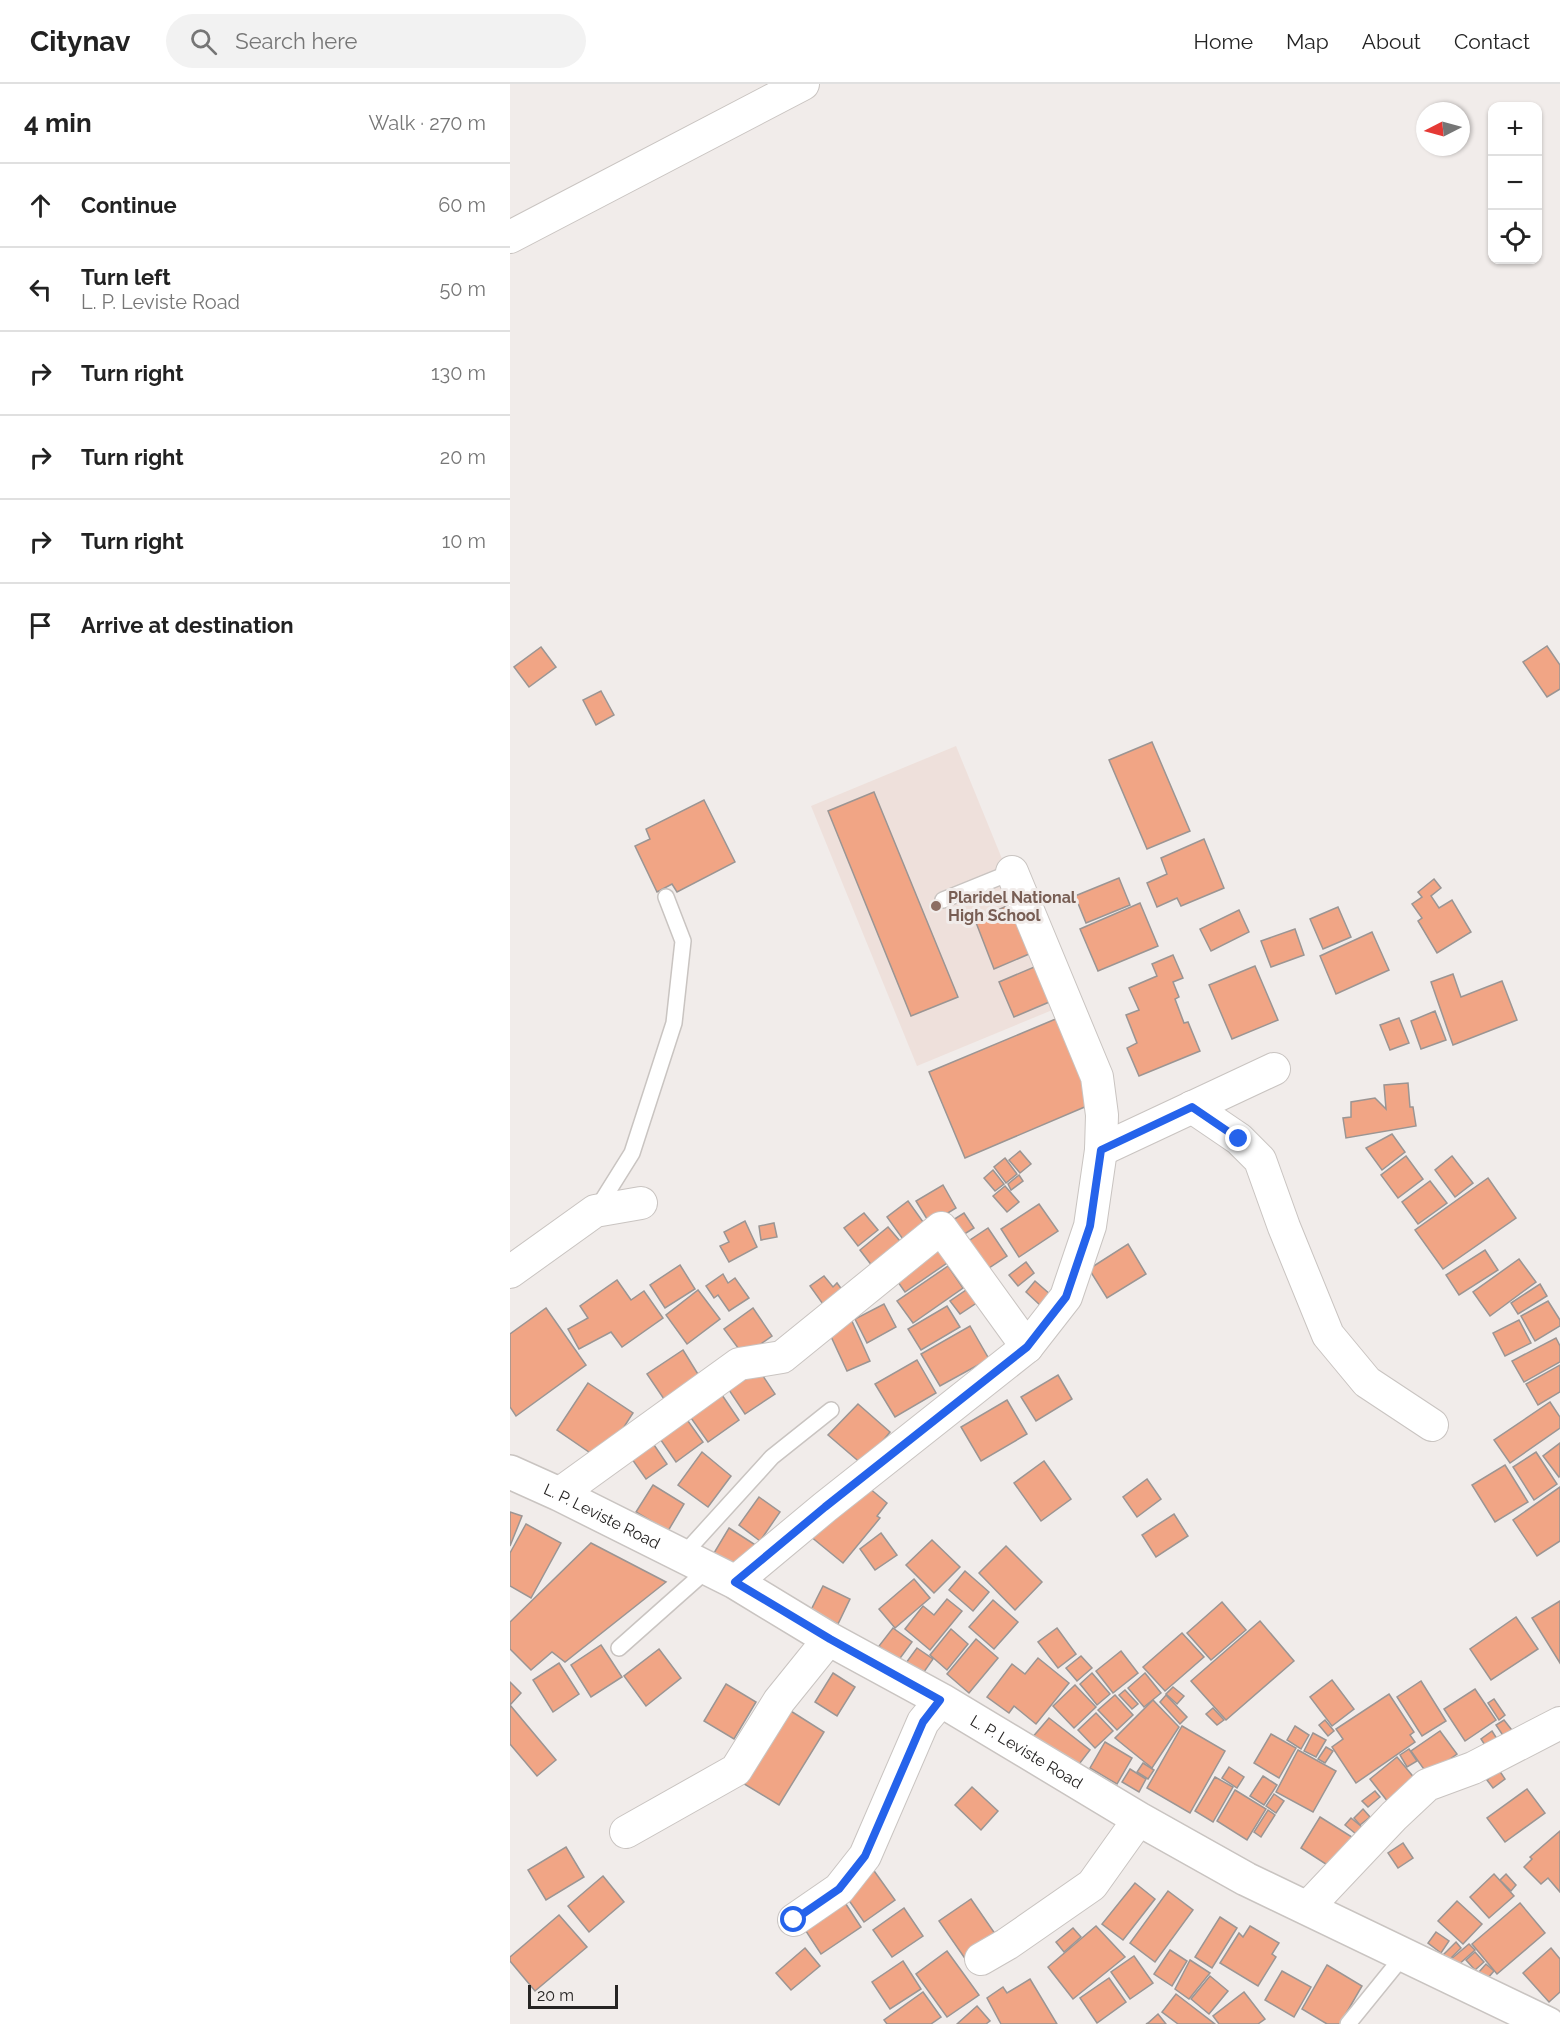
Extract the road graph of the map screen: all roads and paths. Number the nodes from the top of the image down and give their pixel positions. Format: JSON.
{"nodes":[{"id":1,"x":802,"y":84,"type":"edge"},
{"id":2,"x":510,"y":237,"type":"edge"},
{"id":3,"x":1012,"y":872,"type":"joint"},
{"id":4,"x":666,"y":897,"type":"dead end"},
{"id":5,"x":943,"y":900,"type":"dead end"},
{"id":6,"x":1274,"y":1069,"type":"dead end"},
{"id":7,"x":1192,"y":1107,"type":"junction"},
{"id":8,"x":1101,"y":1150,"type":"junction"},
{"id":9,"x":641,"y":1203,"type":"dead end"},
{"id":10,"x":595,"y":1211,"type":"junction"},
{"id":11,"x":510,"y":1272,"type":"edge"},
{"id":12,"x":1027,"y":1347,"type":"junction"},
{"id":13,"x":831,"y":1410,"type":"dead end"},
{"id":14,"x":1432,"y":1425,"type":"dead end"},
{"id":15,"x":510,"y":1472,"type":"edge"},
{"id":16,"x":559,"y":1494,"type":"junction"},
{"id":17,"x":708,"y":1569,"type":"junction"},
{"id":18,"x":830,"y":1639,"type":"junction"},
{"id":19,"x":619,"y":1648,"type":"dead end"},
{"id":20,"x":940,"y":1700,"type":"junction"},
{"id":21,"x":1560,"y":1724,"type":"edge"},
{"id":22,"x":1139,"y":1819,"type":"junction"},
{"id":23,"x":626,"y":1832,"type":"dead end"},
{"id":24,"x":1307,"y":1908,"type":"junction"},
{"id":25,"x":794,"y":1920,"type":"dead end"},
{"id":26,"x":1404,"y":1955,"type":"junction"},
{"id":27,"x":981,"y":1959,"type":"dead end"},
{"id":28,"x":1348,"y":2024,"type":"edge"},
{"id":29,"x":1548,"y":2024,"type":"edge"}],
"edges":[{"from":1,"to":2,"type":"street"},
{"from":3,"to":5,"type":"lane"},
{"from":3,"to":8,"type":"street"},
{"from":4,"to":10,"type":"lane"},
{"from":6,"to":7,"type":"street"},
{"from":7,"to":8,"type":"street"},
{"from":7,"to":14,"type":"street"},
{"from":8,"to":12,"type":"street"},
{"from":9,"to":10,"type":"street"},
{"from":10,"to":11,"type":"street"},
{"from":12,"to":16,"type":"street"},
{"from":12,"to":17,"type":"street"},
{"from":13,"to":17,"type":"lane"},
{"from":15,"to":16,"type":"main road","name":"L. P. Leviste Road"},
{"from":16,"to":17,"type":"main road","name":"L. P. Leviste Road"},
{"from":17,"to":18,"type":"main road","name":"L. P. Leviste Road"},
{"from":17,"to":19,"type":"lane"},
{"from":18,"to":20,"type":"main road","name":"L. P. Leviste Road"},
{"from":18,"to":23,"type":"street"},
{"from":20,"to":22,"type":"main road","name":"L. P. Leviste Road"},
{"from":20,"to":25,"type":"street"},
{"from":21,"to":24,"type":"street"},
{"from":22,"to":24,"type":"main road","name":"L. P. Leviste Road"},
{"from":22,"to":27,"type":"street"},
{"from":24,"to":26,"type":"main road","name":"L. P. Leviste Road"},
{"from":26,"to":28,"type":"lane"},
{"from":26,"to":29,"type":"main road","name":"L. P. Leviste Road"}]}
